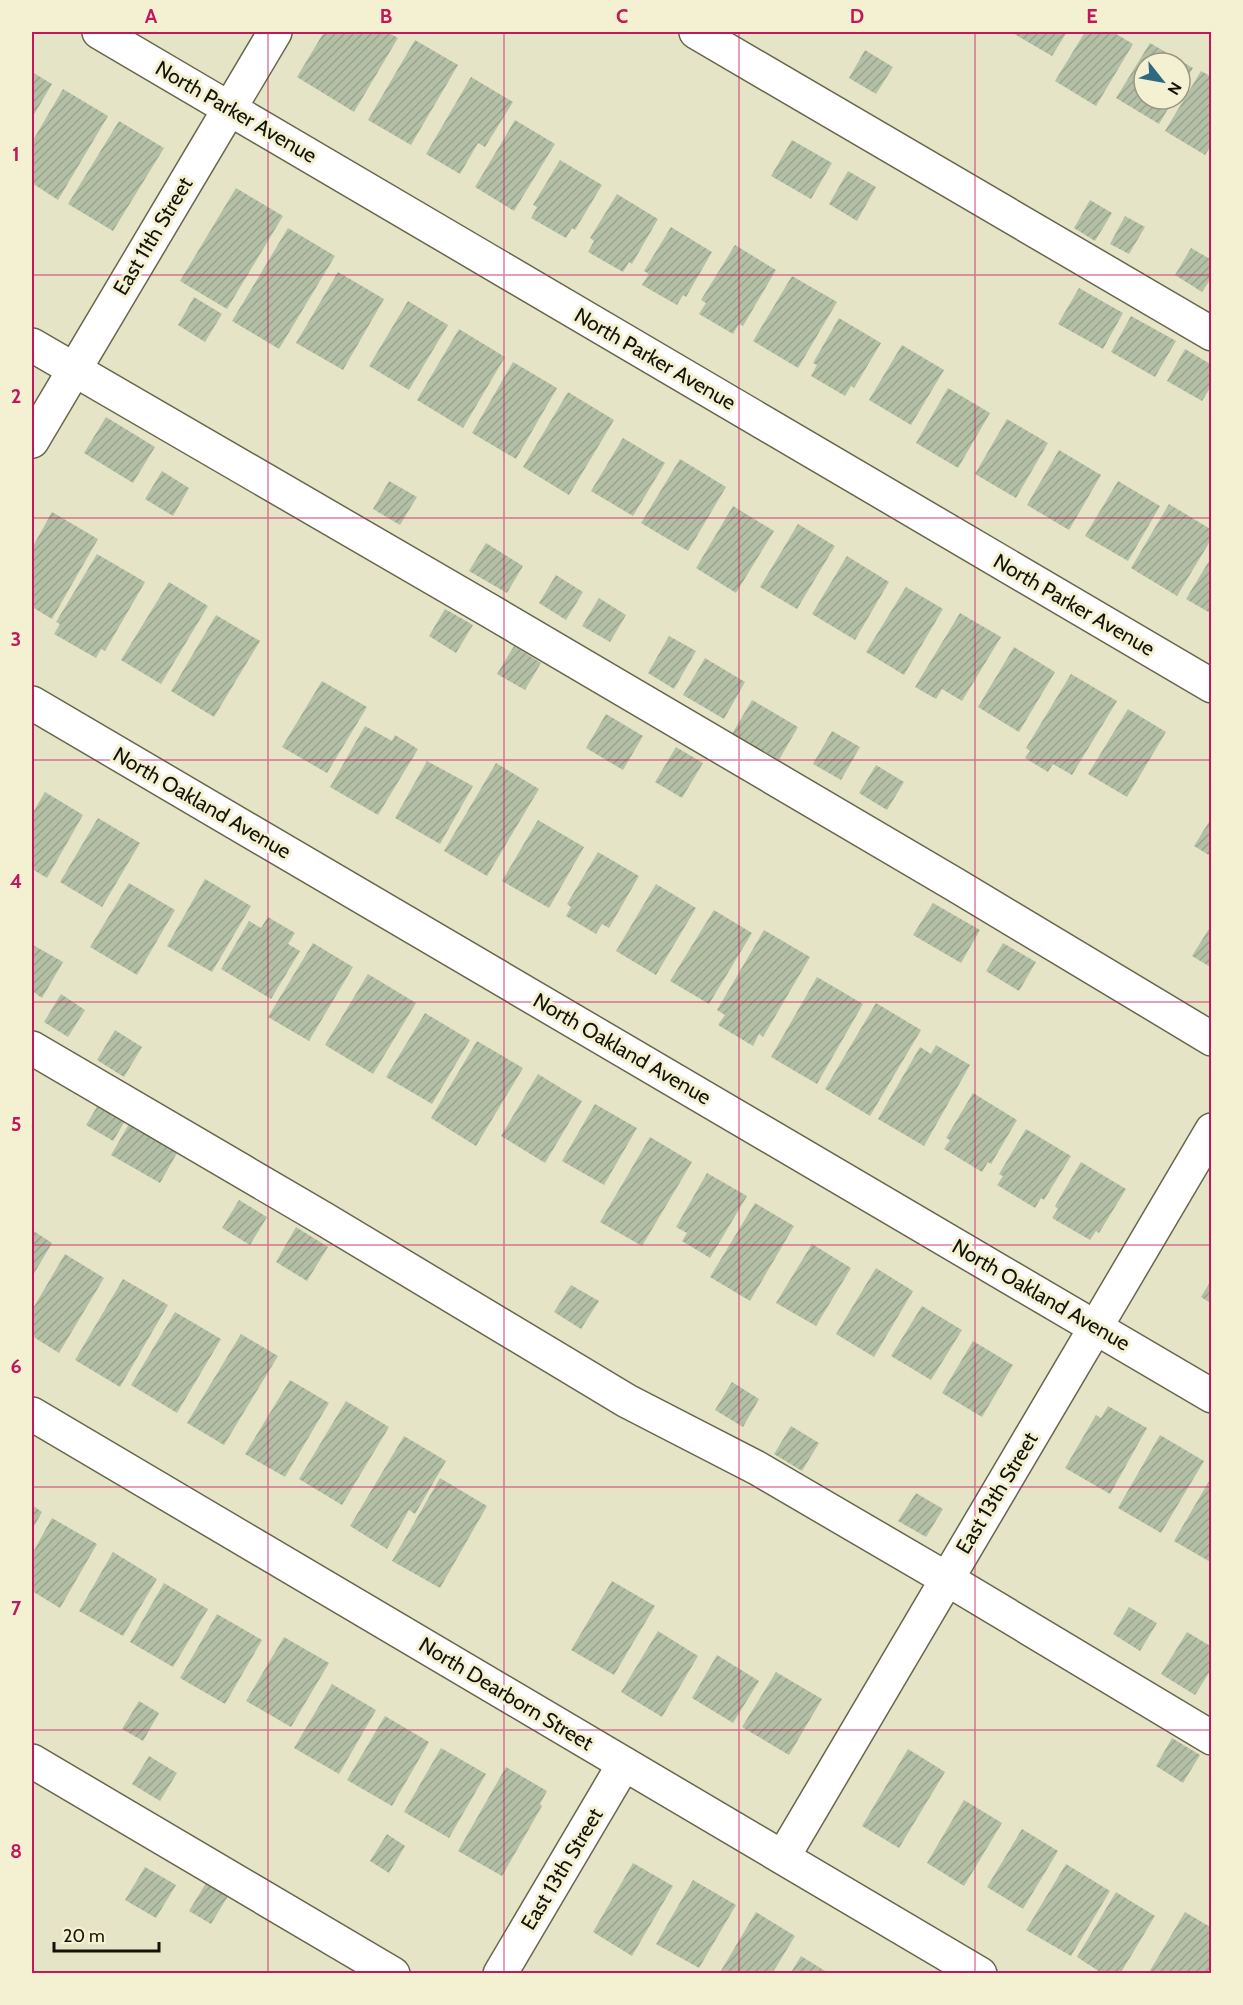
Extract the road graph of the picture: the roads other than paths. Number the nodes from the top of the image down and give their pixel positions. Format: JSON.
{"nodes":[{"id":1,"x":99,"y":32,"type":"edge"},
{"id":2,"x":274,"y":32,"type":"edge"},
{"id":3,"x":696,"y":32,"type":"edge"},
{"id":4,"x":229,"y":108,"type":"junction"},
{"id":5,"x":1212,"y":334,"type":"edge"},
{"id":6,"x":32,"y":345,"type":"edge"},
{"id":7,"x":74,"y":369,"type":"junction"},
{"id":8,"x":32,"y":441,"type":"edge"},
{"id":9,"x":1212,"y":686,"type":"edge"},
{"id":10,"x":32,"y":703,"type":"edge"},
{"id":11,"x":1212,"y":1039,"type":"edge"},
{"id":12,"x":32,"y":1048,"type":"edge"},
{"id":13,"x":1212,"y":1130,"type":"edge"},
{"id":14,"x":1095,"y":1327,"type":"junction"},
{"id":15,"x":1212,"y":1396,"type":"edge"},
{"id":16,"x":32,"y":1414,"type":"edge"},
{"id":17,"x":947,"y":1579,"type":"junction"},
{"id":18,"x":1212,"y":1738,"type":"edge"},
{"id":19,"x":32,"y":1761,"type":"edge"},
{"id":20,"x":624,"y":1764,"type":"junction"},
{"id":21,"x":783,"y":1857,"type":"junction"},
{"id":22,"x":393,"y":1974,"type":"edge"},
{"id":23,"x":500,"y":1974,"type":"edge"},
{"id":24,"x":980,"y":1974,"type":"edge"}],
"edges":[{"from":1,"to":4,"type":"street","name":"North Parker Avenue"},
{"from":2,"to":4,"type":"street","name":"East 11th Street"},
{"from":3,"to":5,"type":"street"},
{"from":4,"to":7,"type":"street","name":"East 11th Street"},
{"from":4,"to":9,"type":"street","name":"North Parker Avenue"},
{"from":6,"to":7,"type":"street"},
{"from":7,"to":8,"type":"street","name":"East 11th Street"},
{"from":7,"to":11,"type":"street"},
{"from":10,"to":14,"type":"street","name":"North Oakland Avenue"},
{"from":12,"to":17,"type":"street"},
{"from":13,"to":14,"type":"street","name":"East 13th Street"},
{"from":14,"to":15,"type":"street","name":"North Oakland Avenue"},
{"from":14,"to":17,"type":"street","name":"East 13th Street"},
{"from":16,"to":20,"type":"street","name":"North Dearborn Street"},
{"from":17,"to":18,"type":"street"},
{"from":17,"to":21,"type":"street","name":"East 13th Street"},
{"from":19,"to":22,"type":"street"},
{"from":20,"to":21,"type":"street","name":"North Dearborn Street"},
{"from":20,"to":23,"type":"street","name":"East 13th Street"},
{"from":21,"to":24,"type":"street","name":"North Dearborn Street"}]}
